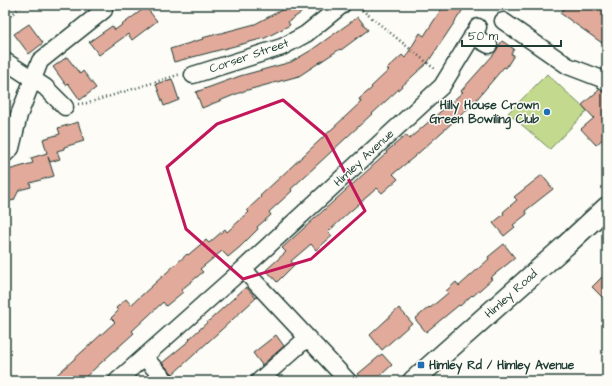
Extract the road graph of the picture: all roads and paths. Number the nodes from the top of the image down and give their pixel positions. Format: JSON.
{"nodes":[{"id":1,"x":22,"y":5,"type":"edge"},
{"id":2,"x":342,"y":5,"type":"edge"},
{"id":3,"x":356,"y":5,"type":"edge"},
{"id":4,"x":104,"y":10,"type":"dead end"},
{"id":5,"x":5,"y":21,"type":"edge"},
{"id":6,"x":503,"y":21,"type":"dead end"},
{"id":7,"x":490,"y":46,"type":"dead end"},
{"id":8,"x":5,"y":61,"type":"edge"},
{"id":9,"x":193,"y":75,"type":"joint"},
{"id":10,"x":447,"y":78,"type":"junction"},
{"id":11,"x":32,"y":79,"type":"junction"},
{"id":12,"x":607,"y":83,"type":"edge"},
{"id":13,"x":63,"y":106,"type":"joint"},
{"id":14,"x":5,"y":154,"type":"edge"},
{"id":15,"x":607,"y":207,"type":"edge"},
{"id":16,"x":243,"y":269,"type":"junction"},
{"id":17,"x":310,"y":341,"type":"junction"},
{"id":18,"x":144,"y":357,"type":"junction"},
{"id":19,"x":117,"y":381,"type":"edge"},
{"id":20,"x":166,"y":381,"type":"edge"},
{"id":21,"x":259,"y":381,"type":"edge"},
{"id":22,"x":272,"y":381,"type":"edge"},
{"id":23,"x":348,"y":381,"type":"edge"},
{"id":24,"x":413,"y":381,"type":"edge"}],
"edges":[{"from":1,"to":5,"type":"path"},
{"from":2,"to":9,"type":"street","name":"Corser Street"},
{"from":3,"to":10,"type":"path"},
{"from":4,"to":11,"type":"street"},
{"from":6,"to":12,"type":"street"},
{"from":7,"to":10,"type":"street","name":"Himley Avenue"},
{"from":8,"to":11,"type":"street"},
{"from":9,"to":13,"type":"path"},
{"from":10,"to":16,"type":"street","name":"Himley Avenue"},
{"from":11,"to":13,"type":"street"},
{"from":11,"to":14,"type":"street"},
{"from":15,"to":24,"type":"main road","name":"Himley Road"},
{"from":16,"to":17,"type":"street"},
{"from":16,"to":18,"type":"street","name":"Himley Avenue"},
{"from":17,"to":21,"type":"street"},
{"from":17,"to":22,"type":"street"},
{"from":17,"to":23,"type":"street"},
{"from":18,"to":19,"type":"street","name":"Himley Avenue"},
{"from":18,"to":20,"type":"street"}]}
